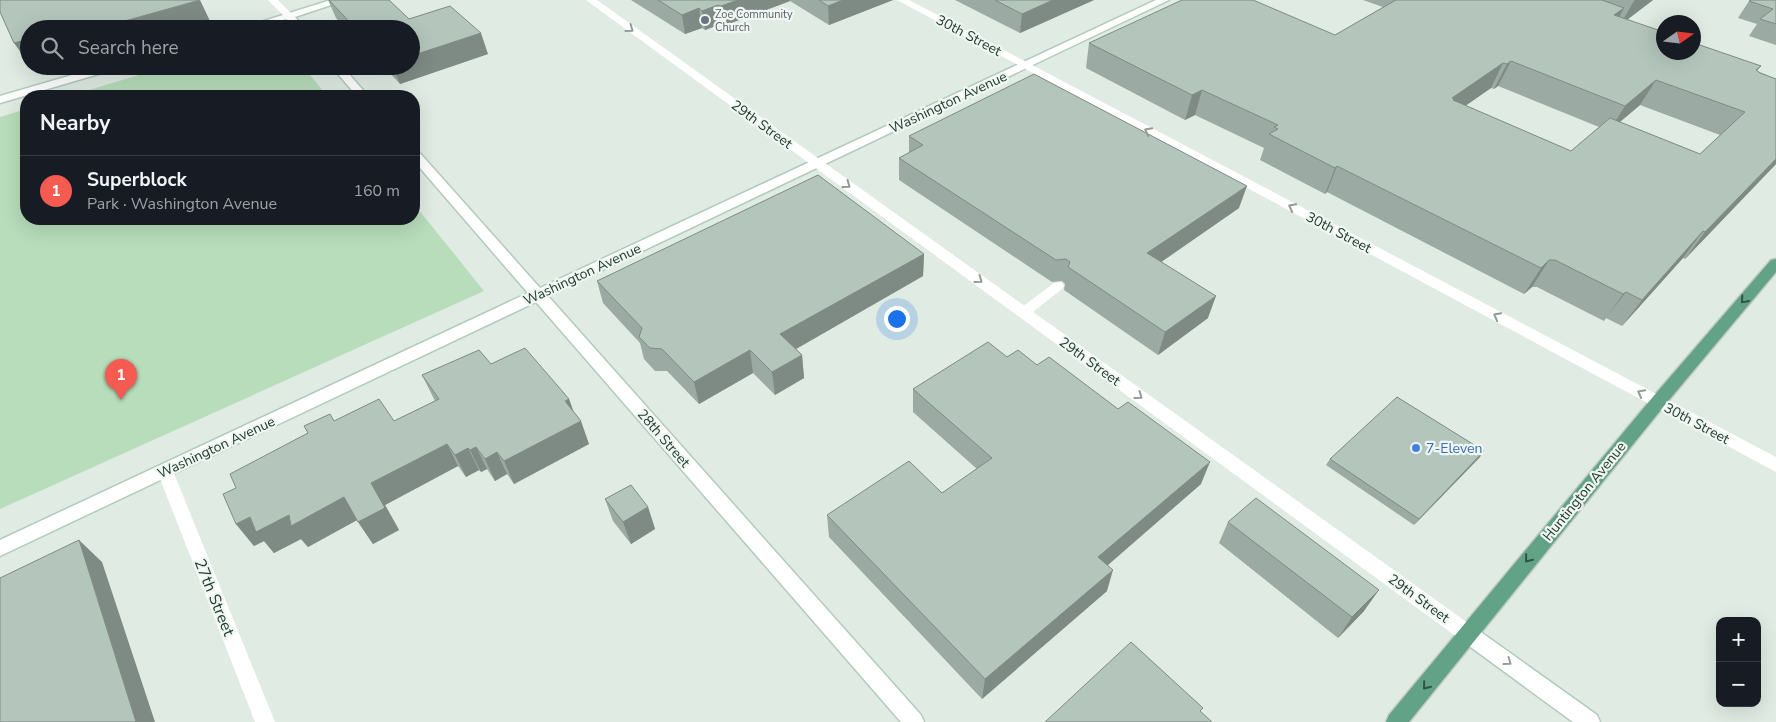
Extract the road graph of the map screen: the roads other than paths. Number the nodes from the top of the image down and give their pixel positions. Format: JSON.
{"nodes":[{"id":1,"x":273,"y":0,"type":"edge"},
{"id":2,"x":341,"y":0,"type":"edge"},
{"id":3,"x":590,"y":0,"type":"edge"},
{"id":4,"x":1164,"y":0,"type":"edge"},
{"id":5,"x":907,"y":1,"type":"edge"},
{"id":6,"x":288,"y":16,"type":"junction"},
{"id":7,"x":274,"y":20,"type":"edge"},
{"id":8,"x":292,"y":20,"type":"edge"},
{"id":9,"x":1025,"y":65,"type":"junction"},
{"id":10,"x":85,"y":75,"type":"edge"},
{"id":11,"x":344,"y":75,"type":"edge"},
{"id":12,"x":34,"y":90,"type":"edge"},
{"id":13,"x":358,"y":90,"type":"edge"},
{"id":14,"x":20,"y":94,"type":"edge"},
{"id":15,"x":0,"y":100,"type":"edge"},
{"id":16,"x":420,"y":161,"type":"edge"},
{"id":17,"x":817,"y":164,"type":"junction"},
{"id":18,"x":1776,"y":263,"type":"edge"},
{"id":19,"x":1058,"y":286,"type":"edge"},
{"id":20,"x":538,"y":295,"type":"junction"},
{"id":21,"x":1023,"y":313,"type":"junction"},
{"id":22,"x":1658,"y":402,"type":"junction"},
{"id":23,"x":1776,"y":465,"type":"edge"},
{"id":24,"x":164,"y":471,"type":"junction"},
{"id":25,"x":0,"y":548,"type":"edge"},
{"id":26,"x":1468,"y":634,"type":"junction"},
{"id":27,"x":265,"y":722,"type":"edge"},
{"id":28,"x":914,"y":722,"type":"edge"},
{"id":29,"x":1396,"y":722,"type":"edge"},
{"id":30,"x":1590,"y":722,"type":"edge"}],
"edges":[{"from":1,"to":6,"type":"street"},
{"from":2,"to":6,"type":"street"},
{"from":3,"to":17,"type":"street","name":"29th Street","one_way":true},
{"from":4,"to":9,"type":"street","name":"Washington Avenue"},
{"from":5,"to":9,"type":"street","name":"30th Street"},
{"from":6,"to":7,"type":"street"},
{"from":6,"to":8,"type":"street"},
{"from":9,"to":17,"type":"street","name":"Washington Avenue"},
{"from":22,"to":9,"type":"street","name":"30th Street","one_way":true},
{"from":10,"to":12,"type":"street"},
{"from":11,"to":13,"type":"street"},
{"from":14,"to":15,"type":"street"},
{"from":16,"to":20,"type":"street","name":"28th Street"},
{"from":17,"to":20,"type":"street","name":"Washington Avenue"},
{"from":17,"to":21,"type":"street","name":"29th Street","one_way":true},
{"from":18,"to":22,"type":"main road","name":"Huntington Avenue","one_way":true},
{"from":19,"to":21,"type":"lane"},
{"from":20,"to":24,"type":"street","name":"Washington Avenue"},
{"from":20,"to":28,"type":"street","name":"28th Street"},
{"from":21,"to":26,"type":"street","name":"29th Street","one_way":true},
{"from":22,"to":23,"type":"street","name":"30th Street"},
{"from":22,"to":26,"type":"main road","name":"Huntington Avenue","one_way":true},
{"from":24,"to":25,"type":"street","name":"Washington Avenue"},
{"from":24,"to":27,"type":"street","name":"27th Street"},
{"from":26,"to":29,"type":"main road","name":"Huntington Avenue","one_way":true},
{"from":26,"to":30,"type":"street","name":"29th Street","one_way":true}]}
